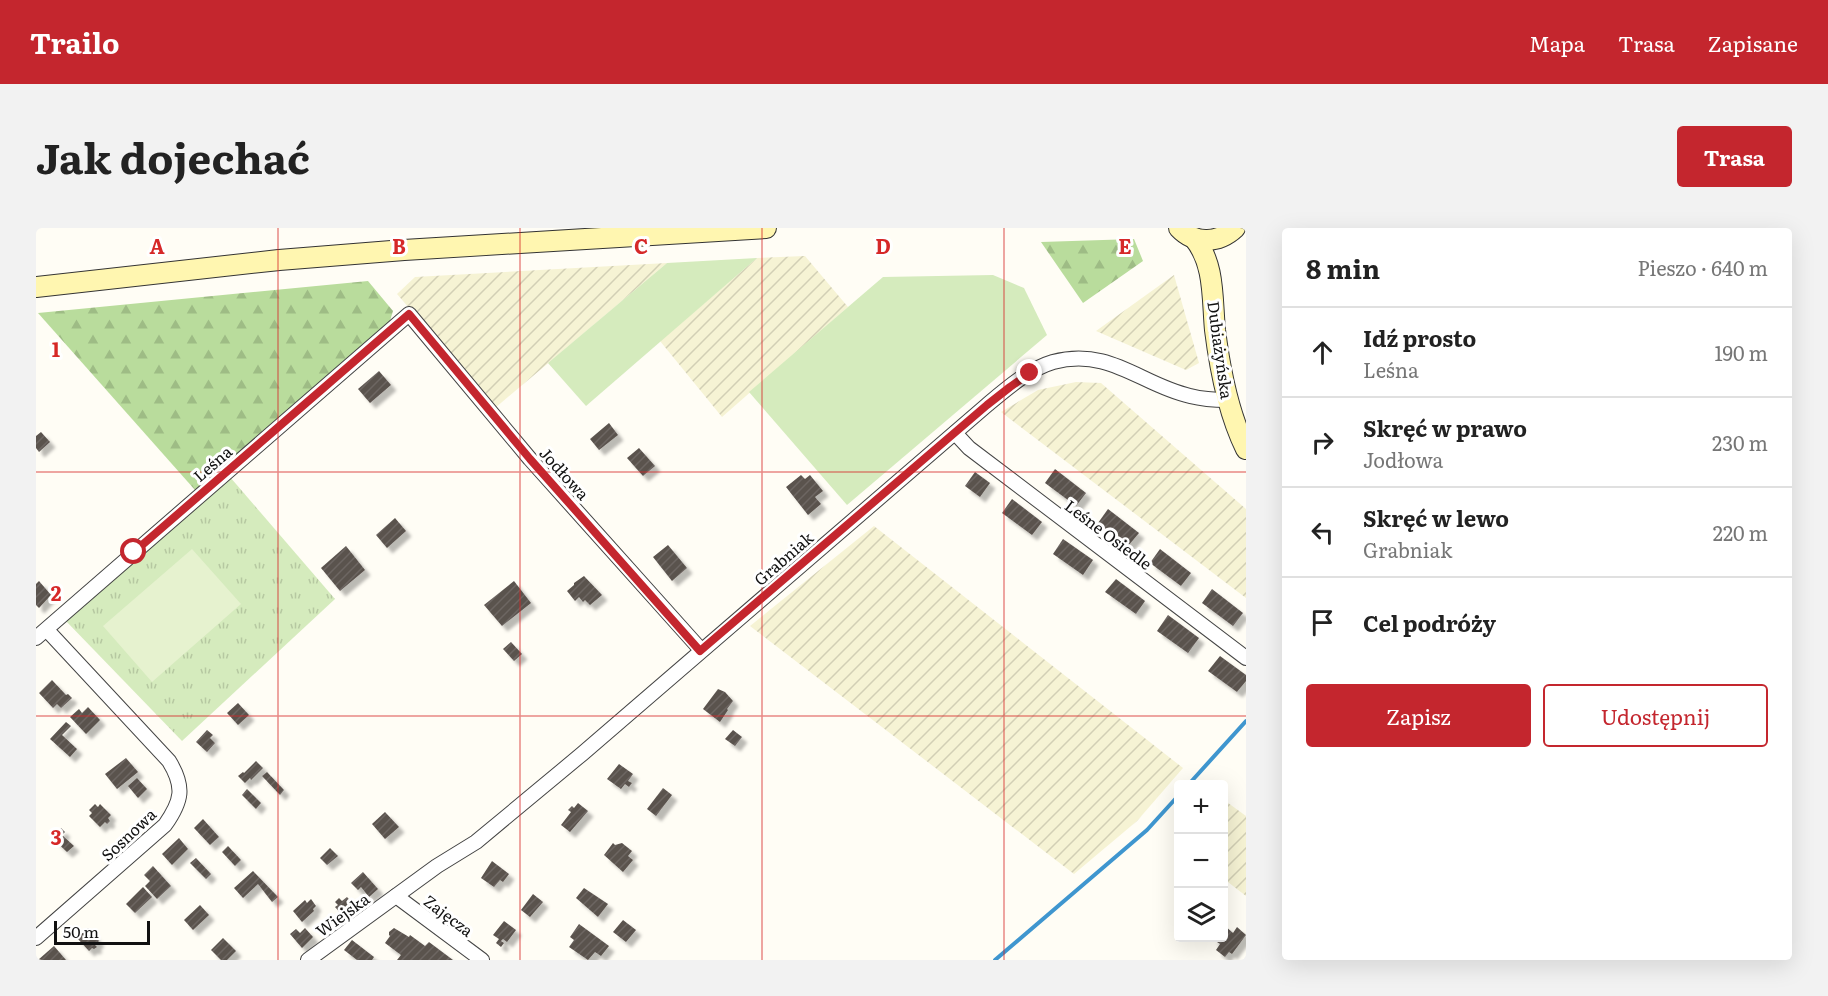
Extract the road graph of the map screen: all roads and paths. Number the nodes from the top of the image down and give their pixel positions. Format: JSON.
{"nodes":[{"id":1,"x":765,"y":228,"type":"edge"},
{"id":2,"x":1229,"y":232,"type":"edge"},
{"id":3,"x":1186,"y":233,"type":"edge"},
{"id":4,"x":1213,"y":283,"type":"junction"},
{"id":5,"x":36,"y":287,"type":"edge"},
{"id":6,"x":409,"y":314,"type":"joint"},
{"id":7,"x":1227,"y":400,"type":"junction"},
{"id":8,"x":955,"y":433,"type":"junction"},
{"id":9,"x":1246,"y":449,"type":"edge"},
{"id":10,"x":41,"y":634,"type":"edge"},
{"id":11,"x":700,"y":651,"type":"junction"},
{"id":12,"x":1246,"y":658,"type":"edge"},
{"id":13,"x":396,"y":896,"type":"junction"},
{"id":14,"x":36,"y":938,"type":"edge"},
{"id":15,"x":308,"y":960,"type":"edge"},
{"id":16,"x":482,"y":960,"type":"edge"}],
"edges":[{"from":1,"to":5,"type":"main road"},
{"from":2,"to":3,"type":"main road"},
{"from":2,"to":4,"type":"main road","name":"Dubiażyńska"},
{"from":3,"to":4,"type":"main road","name":"Dubiażyńska"},
{"from":4,"to":7,"type":"main road","name":"Dubiażyńska"},
{"from":6,"to":10,"type":"street","name":"Leśna"},
{"from":6,"to":11,"type":"street","name":"Jodłowa"},
{"from":7,"to":8,"type":"street","name":"Grabniak"},
{"from":7,"to":9,"type":"main road","name":"Dubiażyńska"},
{"from":8,"to":11,"type":"street","name":"Grabniak"},
{"from":8,"to":12,"type":"street","name":"Leśne Osiedle"},
{"from":10,"to":14,"type":"street","name":"Sosnowa"},
{"from":11,"to":13,"type":"street","name":"Grabniak"},
{"from":13,"to":15,"type":"street","name":"Wiejska"},
{"from":13,"to":16,"type":"street","name":"Zajęcza"}]}
